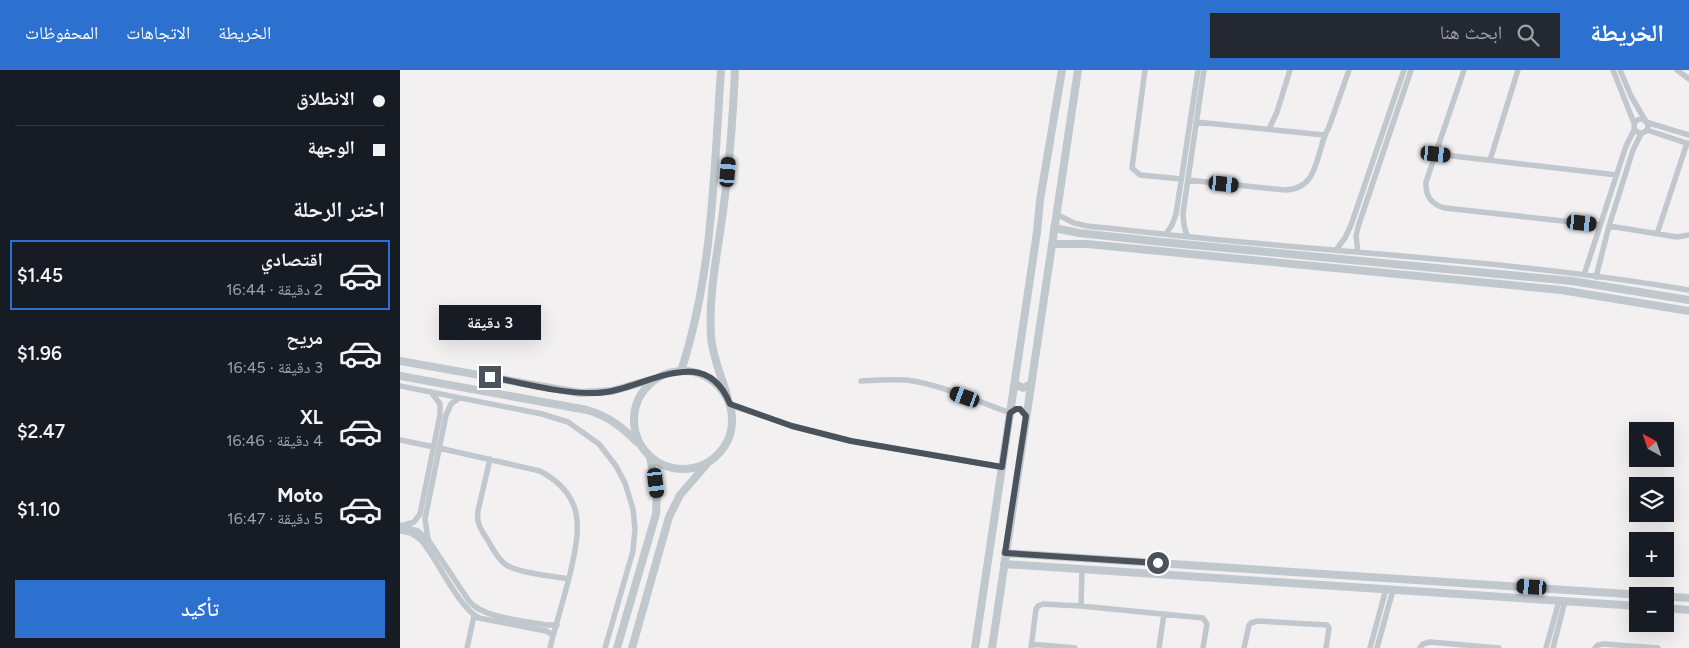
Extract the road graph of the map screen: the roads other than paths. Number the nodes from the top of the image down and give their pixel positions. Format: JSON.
{"nodes":[{"id":1,"x":721,"y":70,"type":"edge"},
{"id":2,"x":735,"y":70,"type":"edge"},
{"id":3,"x":1062,"y":70,"type":"edge"},
{"id":4,"x":1078,"y":70,"type":"edge"},
{"id":5,"x":1145,"y":70,"type":"edge"},
{"id":6,"x":1198,"y":70,"type":"edge"},
{"id":7,"x":1204,"y":70,"type":"edge"},
{"id":8,"x":1290,"y":70,"type":"edge"},
{"id":9,"x":1349,"y":70,"type":"edge"},
{"id":10,"x":1404,"y":70,"type":"edge"},
{"id":11,"x":1411,"y":70,"type":"edge"},
{"id":12,"x":1464,"y":70,"type":"edge"},
{"id":13,"x":1518,"y":70,"type":"edge"},
{"id":14,"x":1613,"y":70,"type":"edge"},
{"id":15,"x":1620,"y":70,"type":"edge"},
{"id":16,"x":1677,"y":70,"type":"edge"},
{"id":17,"x":1689,"y":80,"type":"edge"},
{"id":18,"x":1060,"y":83,"type":"junction"},
{"id":19,"x":1076,"y":86,"type":"junction"},
{"id":20,"x":1645,"y":121,"type":"junction"},
{"id":21,"x":1196,"y":122,"type":"junction"},
{"id":22,"x":1634,"y":126,"type":"junction"},
{"id":23,"x":1269,"y":130,"type":"junction"},
{"id":24,"x":1644,"y":132,"type":"junction"},
{"id":25,"x":1324,"y":135,"type":"junction"},
{"id":26,"x":1689,"y":135,"type":"edge"},
{"id":27,"x":1688,"y":143,"type":"edge"},
{"id":28,"x":1436,"y":154,"type":"junction"},
{"id":29,"x":1490,"y":160,"type":"junction"},
{"id":30,"x":1617,"y":175,"type":"junction"},
{"id":31,"x":1181,"y":179,"type":"junction"},
{"id":32,"x":1188,"y":180,"type":"junction"},
{"id":33,"x":1056,"y":214,"type":"junction"},
{"id":34,"x":1600,"y":225,"type":"junction"},
{"id":35,"x":1609,"y":226,"type":"junction"},
{"id":36,"x":1054,"y":228,"type":"junction"},
{"id":37,"x":1166,"y":234,"type":"junction"},
{"id":38,"x":1657,"y":234,"type":"junction"},
{"id":39,"x":1689,"y":235,"type":"edge"},
{"id":40,"x":1187,"y":236,"type":"junction"},
{"id":41,"x":1052,"y":244,"type":"junction"},
{"id":42,"x":1336,"y":250,"type":"junction"},
{"id":43,"x":1358,"y":252,"type":"junction"},
{"id":44,"x":1327,"y":258,"type":"junction"},
{"id":45,"x":1326,"y":268,"type":"junction"},
{"id":46,"x":1584,"y":275,"type":"junction"},
{"id":47,"x":1596,"y":276,"type":"junction"},
{"id":48,"x":1689,"y":290,"type":"edge"},
{"id":49,"x":1689,"y":300,"type":"edge"},
{"id":50,"x":1689,"y":311,"type":"edge"},
{"id":51,"x":400,"y":361,"type":"edge"},
{"id":52,"x":681,"y":371,"type":"junction"},
{"id":53,"x":400,"y":376,"type":"edge"},
{"id":54,"x":662,"y":376,"type":"junction"},
{"id":55,"x":861,"y":381,"type":"dead end"},
{"id":56,"x":1015,"y":382,"type":"junction"},
{"id":57,"x":1031,"y":384,"type":"junction"},
{"id":58,"x":400,"y":386,"type":"edge"},
{"id":59,"x":431,"y":392,"type":"junction"},
{"id":60,"x":459,"y":398,"type":"junction"},
{"id":61,"x":729,"y":402,"type":"junction"},
{"id":62,"x":1010,"y":413,"type":"junction"},
{"id":63,"x":1026,"y":416,"type":"junction"},
{"id":64,"x":400,"y":440,"type":"edge"},
{"id":65,"x":642,"y":447,"type":"junction"},
{"id":66,"x":437,"y":448,"type":"junction"},
{"id":67,"x":650,"y":457,"type":"junction"},
{"id":68,"x":490,"y":459,"type":"junction"},
{"id":69,"x":710,"y":461,"type":"junction"},
{"id":70,"x":1002,"y":467,"type":"junction"},
{"id":71,"x":401,"y":527,"type":"edge"},
{"id":72,"x":650,"y":536,"type":"junction"},
{"id":73,"x":663,"y":539,"type":"junction"},
{"id":74,"x":429,"y":541,"type":"junction"},
{"id":75,"x":1005,"y":553,"type":"junction"},
{"id":76,"x":1004,"y":564,"type":"junction"},
{"id":77,"x":1082,"y":569,"type":"junction"},
{"id":78,"x":1291,"y":571,"type":"junction"},
{"id":79,"x":569,"y":579,"type":"junction"},
{"id":80,"x":985,"y":582,"type":"junction"},
{"id":81,"x":1001,"y":583,"type":"junction"},
{"id":82,"x":1290,"y":583,"type":"junction"},
{"id":83,"x":1512,"y":585,"type":"junction"},
{"id":84,"x":1389,"y":589,"type":"junction"},
{"id":85,"x":1512,"y":598,"type":"junction"},
{"id":86,"x":1689,"y":598,"type":"edge"},
{"id":87,"x":1562,"y":601,"type":"junction"},
{"id":88,"x":1629,"y":605,"type":"edge"},
{"id":89,"x":1081,"y":606,"type":"junction"},
{"id":90,"x":1674,"y":609,"type":"edge"},
{"id":91,"x":1689,"y":610,"type":"edge"},
{"id":92,"x":1164,"y":614,"type":"junction"},
{"id":93,"x":474,"y":616,"type":"junction"},
{"id":94,"x":556,"y":625,"type":"junction"},
{"id":95,"x":553,"y":635,"type":"junction"},
{"id":96,"x":1031,"y":646,"type":"edge"},
{"id":97,"x":1635,"y":647,"type":"edge"},
{"id":98,"x":467,"y":648,"type":"edge"},
{"id":99,"x":550,"y":648,"type":"edge"},
{"id":100,"x":605,"y":648,"type":"edge"},
{"id":101,"x":617,"y":648,"type":"edge"},
{"id":102,"x":632,"y":648,"type":"edge"},
{"id":103,"x":975,"y":648,"type":"edge"},
{"id":104,"x":992,"y":648,"type":"edge"},
{"id":105,"x":1074,"y":648,"type":"edge"},
{"id":106,"x":1159,"y":648,"type":"edge"},
{"id":107,"x":1203,"y":648,"type":"edge"},
{"id":108,"x":1244,"y":648,"type":"edge"},
{"id":109,"x":1326,"y":648,"type":"edge"},
{"id":110,"x":1370,"y":648,"type":"edge"},
{"id":111,"x":1377,"y":648,"type":"edge"},
{"id":112,"x":1420,"y":648,"type":"edge"},
{"id":113,"x":1499,"y":648,"type":"edge"},
{"id":114,"x":1546,"y":648,"type":"edge"},
{"id":115,"x":1552,"y":648,"type":"edge"},
{"id":116,"x":1595,"y":648,"type":"edge"},
{"id":117,"x":1658,"y":648,"type":"edge"}],
"edges":[{"from":1,"to":52,"type":"street"},
{"from":2,"to":61,"type":"street"},
{"from":3,"to":18,"type":"street"},
{"from":4,"to":19,"type":"street"},
{"from":5,"to":31,"type":"street"},
{"from":6,"to":31,"type":"street"},
{"from":7,"to":21,"type":"street"},
{"from":8,"to":23,"type":"street"},
{"from":9,"to":25,"type":"street"},
{"from":10,"to":42,"type":"street"},
{"from":11,"to":43,"type":"street"},
{"from":12,"to":28,"type":"street"},
{"from":13,"to":29,"type":"street"},
{"from":14,"to":22,"type":"street"},
{"from":15,"to":20,"type":"street"},
{"from":16,"to":17,"type":"street"},
{"from":18,"to":19,"type":"street"},
{"from":18,"to":56,"type":"street"},
{"from":19,"to":33,"type":"street"},
{"from":20,"to":22,"type":"street"},
{"from":20,"to":24,"type":"street"},
{"from":20,"to":26,"type":"street"},
{"from":21,"to":23,"type":"street"},
{"from":21,"to":32,"type":"street"},
{"from":22,"to":24,"type":"street"},
{"from":22,"to":30,"type":"street"},
{"from":23,"to":25,"type":"street"},
{"from":24,"to":27,"type":"street"},
{"from":24,"to":35,"type":"street"},
{"from":25,"to":32,"type":"street"},
{"from":27,"to":38,"type":"street"},
{"from":28,"to":29,"type":"street"},
{"from":28,"to":34,"type":"street"},
{"from":29,"to":30,"type":"street"},
{"from":30,"to":34,"type":"street"},
{"from":31,"to":37,"type":"street"},
{"from":32,"to":40,"type":"street"},
{"from":33,"to":36,"type":"street"},
{"from":33,"to":37,"type":"street"},
{"from":34,"to":46,"type":"street"},
{"from":35,"to":38,"type":"street"},
{"from":35,"to":47,"type":"street"},
{"from":36,"to":41,"type":"street"},
{"from":36,"to":44,"type":"street"},
{"from":37,"to":40,"type":"street"},
{"from":38,"to":39,"type":"street"},
{"from":40,"to":42,"type":"street"},
{"from":41,"to":45,"type":"street"},
{"from":41,"to":57,"type":"street"},
{"from":42,"to":43,"type":"street"},
{"from":43,"to":46,"type":"street"},
{"from":44,"to":45,"type":"street"},
{"from":44,"to":49,"type":"street"},
{"from":45,"to":50,"type":"street"},
{"from":46,"to":47,"type":"street"},
{"from":47,"to":48,"type":"street"},
{"from":51,"to":54,"type":"street"},
{"from":52,"to":54,"type":"street"},
{"from":52,"to":61,"type":"street"},
{"from":53,"to":65,"type":"street"},
{"from":54,"to":65,"type":"street"},
{"from":55,"to":62,"type":"street"},
{"from":56,"to":57,"type":"street"},
{"from":56,"to":62,"type":"street"},
{"from":57,"to":63,"type":"street"},
{"from":58,"to":59,"type":"street"},
{"from":59,"to":60,"type":"street"},
{"from":59,"to":66,"type":"street"},
{"from":60,"to":66,"type":"street"},
{"from":60,"to":100,"type":"street"},
{"from":61,"to":69,"type":"street"},
{"from":61,"to":70,"type":"street"},
{"from":62,"to":63,"type":"street"},
{"from":62,"to":70,"type":"street"},
{"from":63,"to":75,"type":"street"},
{"from":64,"to":66,"type":"street"},
{"from":65,"to":67,"type":"street"},
{"from":66,"to":68,"type":"street"},
{"from":66,"to":71,"type":"street"},
{"from":66,"to":74,"type":"street"},
{"from":67,"to":69,"type":"street"},
{"from":67,"to":72,"type":"street"},
{"from":68,"to":79,"type":"street"},
{"from":68,"to":79,"type":"street"},
{"from":69,"to":73,"type":"street"},
{"from":70,"to":80,"type":"street"},
{"from":71,"to":74,"type":"street"},
{"from":71,"to":93,"type":"street"},
{"from":72,"to":73,"type":"street"},
{"from":72,"to":101,"type":"street"},
{"from":73,"to":102,"type":"street"},
{"from":74,"to":94,"type":"street"},
{"from":75,"to":76,"type":"street"},
{"from":75,"to":78,"type":"street"},
{"from":76,"to":77,"type":"street"},
{"from":76,"to":81,"type":"street"},
{"from":77,"to":82,"type":"street"},
{"from":77,"to":89,"type":"street"},
{"from":78,"to":82,"type":"street"},
{"from":78,"to":83,"type":"street"},
{"from":79,"to":94,"type":"street"},
{"from":80,"to":81,"type":"street"},
{"from":80,"to":103,"type":"street"},
{"from":81,"to":104,"type":"street"},
{"from":82,"to":84,"type":"street"},
{"from":83,"to":85,"type":"street"},
{"from":83,"to":86,"type":"street"},
{"from":84,"to":85,"type":"street"},
{"from":84,"to":110,"type":"street"},
{"from":84,"to":111,"type":"street"},
{"from":85,"to":87,"type":"street"},
{"from":87,"to":88,"type":"street"},
{"from":87,"to":114,"type":"street"},
{"from":87,"to":115,"type":"street"},
{"from":89,"to":92,"type":"street"},
{"from":89,"to":96,"type":"street"},
{"from":90,"to":91,"type":"street"},
{"from":92,"to":106,"type":"street"},
{"from":92,"to":107,"type":"street"},
{"from":93,"to":95,"type":"street"},
{"from":93,"to":98,"type":"street"},
{"from":94,"to":95,"type":"street"},
{"from":95,"to":99,"type":"street"},
{"from":96,"to":105,"type":"street"},
{"from":97,"to":116,"type":"street"},
{"from":97,"to":117,"type":"street"},
{"from":108,"to":109,"type":"street"},
{"from":112,"to":113,"type":"street"}]}
